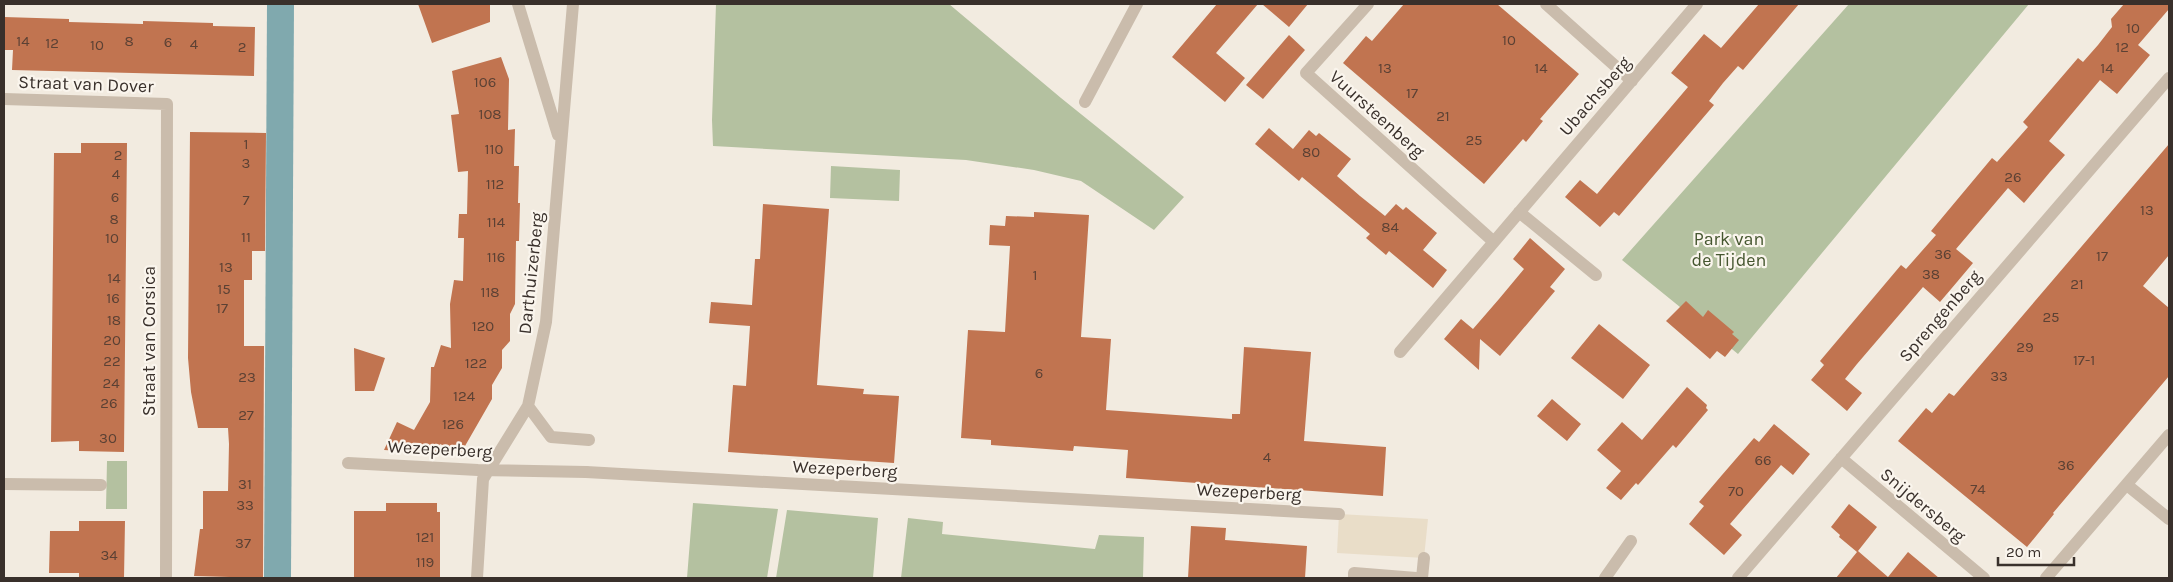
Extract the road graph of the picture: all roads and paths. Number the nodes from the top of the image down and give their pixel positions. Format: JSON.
{"nodes":[{"id":1,"x":518,"y":4,"type":"edge"},
{"id":2,"x":573,"y":4,"type":"edge"},
{"id":3,"x":1137,"y":4,"type":"edge"},
{"id":4,"x":1368,"y":4,"type":"edge"},
{"id":5,"x":1546,"y":4,"type":"edge"},
{"id":6,"x":1697,"y":4,"type":"edge"},
{"id":7,"x":2169,"y":78,"type":"edge"},
{"id":8,"x":1632,"y":81,"type":"junction"},
{"id":9,"x":4,"y":98,"type":"edge"},
{"id":10,"x":1085,"y":102,"type":"dead end"},
{"id":11,"x":167,"y":104,"type":"joint"},
{"id":12,"x":560,"y":143,"type":"junction"},
{"id":13,"x":1519,"y":212,"type":"junction"},
{"id":14,"x":1494,"y":242,"type":"junction"},
{"id":15,"x":1596,"y":275,"type":"dead end"},
{"id":16,"x":1400,"y":352,"type":"dead end"},
{"id":17,"x":528,"y":406,"type":"junction"},
{"id":18,"x":2169,"y":435,"type":"edge"},
{"id":19,"x":589,"y":440,"type":"dead end"},
{"id":20,"x":1840,"y":458,"type":"junction"},
{"id":21,"x":348,"y":463,"type":"dead end"},
{"id":22,"x":488,"y":470,"type":"junction"},
{"id":23,"x":4,"y":484,"type":"edge"},
{"id":24,"x":102,"y":485,"type":"dead end"},
{"id":25,"x":2127,"y":485,"type":"junction"},
{"id":26,"x":1339,"y":514,"type":"dead end"},
{"id":27,"x":2169,"y":519,"type":"edge"},
{"id":28,"x":1631,"y":540,"type":"dead end"},
{"id":29,"x":1424,"y":558,"type":"dead end"},
{"id":30,"x":166,"y":578,"type":"edge"},
{"id":31,"x":477,"y":578,"type":"edge"},
{"id":32,"x":1354,"y":578,"type":"edge"},
{"id":33,"x":1416,"y":578,"type":"edge"},
{"id":34,"x":1422,"y":578,"type":"edge"},
{"id":35,"x":1605,"y":578,"type":"edge"},
{"id":36,"x":1738,"y":578,"type":"edge"},
{"id":37,"x":1984,"y":578,"type":"edge"},
{"id":38,"x":2046,"y":578,"type":"edge"}],
"edges":[{"from":1,"to":12,"type":"street","name":"Darthuizerberg"},
{"from":2,"to":12,"type":"street","name":"Darthuizerberg"},
{"from":3,"to":10,"type":"street"},
{"from":4,"to":14,"type":"street","name":"Vuursteenberg"},
{"from":5,"to":8,"type":"street"},
{"from":6,"to":8,"type":"street","name":"Ubachsberg"},
{"from":7,"to":20,"type":"street","name":"Sprengenberg"},
{"from":8,"to":13,"type":"street","name":"Ubachsberg"},
{"from":9,"to":11,"type":"street","name":"Straat van Dover"},
{"from":11,"to":30,"type":"street","name":"Straat van Corsica"},
{"from":12,"to":17,"type":"street","name":"Darthuizerberg"},
{"from":13,"to":14,"type":"street","name":"Ubachsberg"},
{"from":13,"to":15,"type":"street"},
{"from":14,"to":16,"type":"street","name":"Ubachsberg"},
{"from":17,"to":19,"type":"street"},
{"from":17,"to":22,"type":"street","name":"Darthuizerberg"},
{"from":18,"to":25,"type":"street"},
{"from":20,"to":36,"type":"street","name":"Sprengenberg"},
{"from":20,"to":37,"type":"street","name":"Snijdersberg"},
{"from":21,"to":22,"type":"street","name":"Wezeperberg"},
{"from":22,"to":26,"type":"street","name":"Wezeperberg"},
{"from":22,"to":31,"type":"street","name":"Darthuizerberg"},
{"from":23,"to":24,"type":"street"},
{"from":25,"to":27,"type":"street"},
{"from":25,"to":38,"type":"street"},
{"from":28,"to":35,"type":"street"},
{"from":29,"to":34,"type":"street"},
{"from":32,"to":33,"type":"street"}]}
